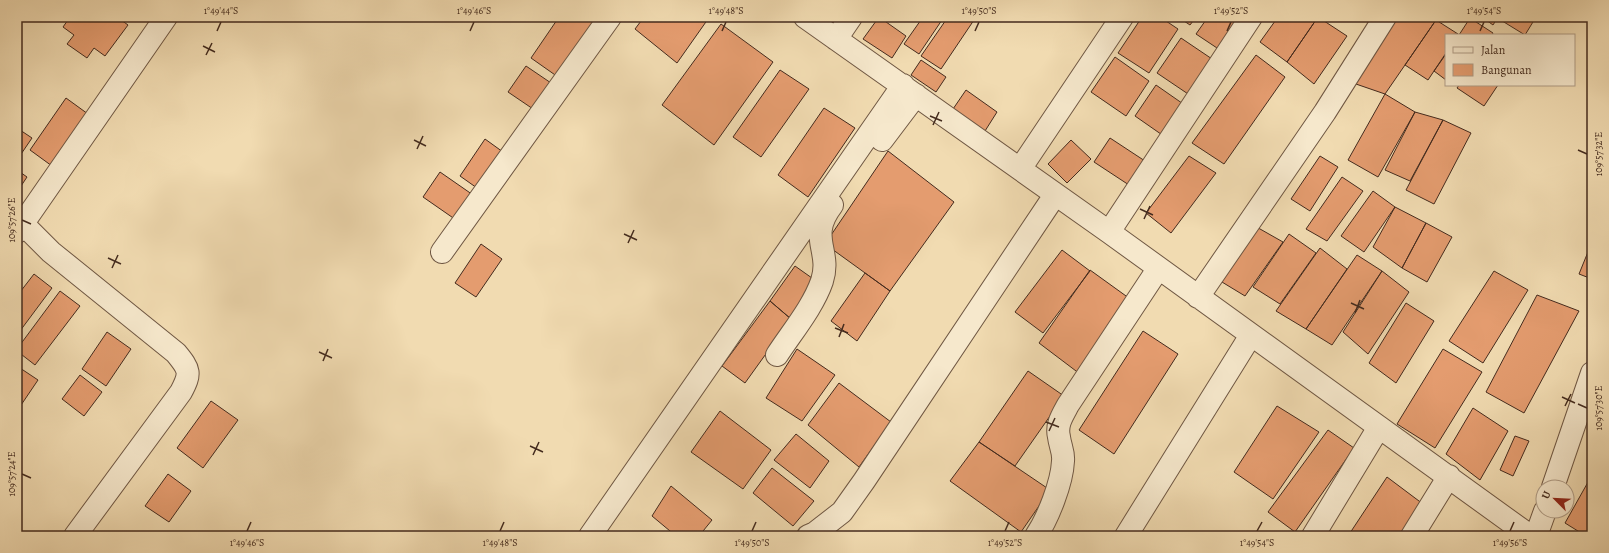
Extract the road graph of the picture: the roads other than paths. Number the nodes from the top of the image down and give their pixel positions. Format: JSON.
{"nodes":[{"id":1,"x":166,"y":17,"type":"edge"},
{"id":2,"x":610,"y":17,"type":"edge"},
{"id":3,"x":805,"y":17,"type":"edge"},
{"id":4,"x":851,"y":17,"type":"edge"},
{"id":5,"x":1122,"y":17,"type":"edge"},
{"id":6,"x":1251,"y":17,"type":"edge"},
{"id":7,"x":1385,"y":17,"type":"edge"},
{"id":8,"x":836,"y":39,"type":"junction"},
{"id":9,"x":910,"y":90,"type":"junction"},
{"id":10,"x":1020,"y":170,"type":"junction"},
{"id":11,"x":1055,"y":195,"type":"junction"},
{"id":12,"x":20,"y":228,"type":"edge"},
{"id":13,"x":1109,"y":232,"type":"junction"},
{"id":14,"x":442,"y":252,"type":"dead end"},
{"id":15,"x":1158,"y":268,"type":"junction"},
{"id":16,"x":1198,"y":298,"type":"junction"},
{"id":17,"x":1251,"y":335,"type":"junction"},
{"id":18,"x":777,"y":355,"type":"dead end"},
{"id":19,"x":1592,"y":373,"type":"edge"},
{"id":20,"x":1379,"y":427,"type":"junction"},
{"id":21,"x":1448,"y":476,"type":"junction"},
{"id":22,"x":1556,"y":479,"type":"edge"},
{"id":23,"x":1542,"y":519,"type":"edge"},
{"id":24,"x":1507,"y":529,"type":"edge"},
{"id":25,"x":75,"y":536,"type":"edge"},
{"id":26,"x":590,"y":536,"type":"edge"},
{"id":27,"x":808,"y":536,"type":"edge"},
{"id":28,"x":1036,"y":536,"type":"edge"},
{"id":29,"x":1126,"y":536,"type":"edge"},
{"id":30,"x":1313,"y":536,"type":"edge"},
{"id":31,"x":1412,"y":536,"type":"edge"},
{"id":32,"x":1530,"y":536,"type":"edge"},
{"id":33,"x":1536,"y":536,"type":"edge"}],
"edges":[{"from":1,"to":12,"type":"street"},
{"from":2,"to":14,"type":"street"},
{"from":3,"to":8,"type":"street"},
{"from":4,"to":8,"type":"street"},
{"from":5,"to":10,"type":"street"},
{"from":6,"to":13,"type":"street"},
{"from":7,"to":16,"type":"street"},
{"from":8,"to":9,"type":"street"},
{"from":9,"to":10,"type":"street"},
{"from":9,"to":18,"type":"street"},
{"from":9,"to":26,"type":"street"},
{"from":10,"to":11,"type":"street"},
{"from":11,"to":13,"type":"street"},
{"from":11,"to":27,"type":"street"},
{"from":12,"to":25,"type":"street"},
{"from":13,"to":15,"type":"street"},
{"from":15,"to":16,"type":"street"},
{"from":15,"to":28,"type":"street"},
{"from":16,"to":17,"type":"street"},
{"from":17,"to":20,"type":"street"},
{"from":17,"to":29,"type":"street"},
{"from":19,"to":22,"type":"street"},
{"from":20,"to":21,"type":"street"},
{"from":20,"to":30,"type":"street"},
{"from":21,"to":24,"type":"street"},
{"from":21,"to":31,"type":"street"},
{"from":23,"to":33,"type":"street"},
{"from":24,"to":32,"type":"street"}]}
